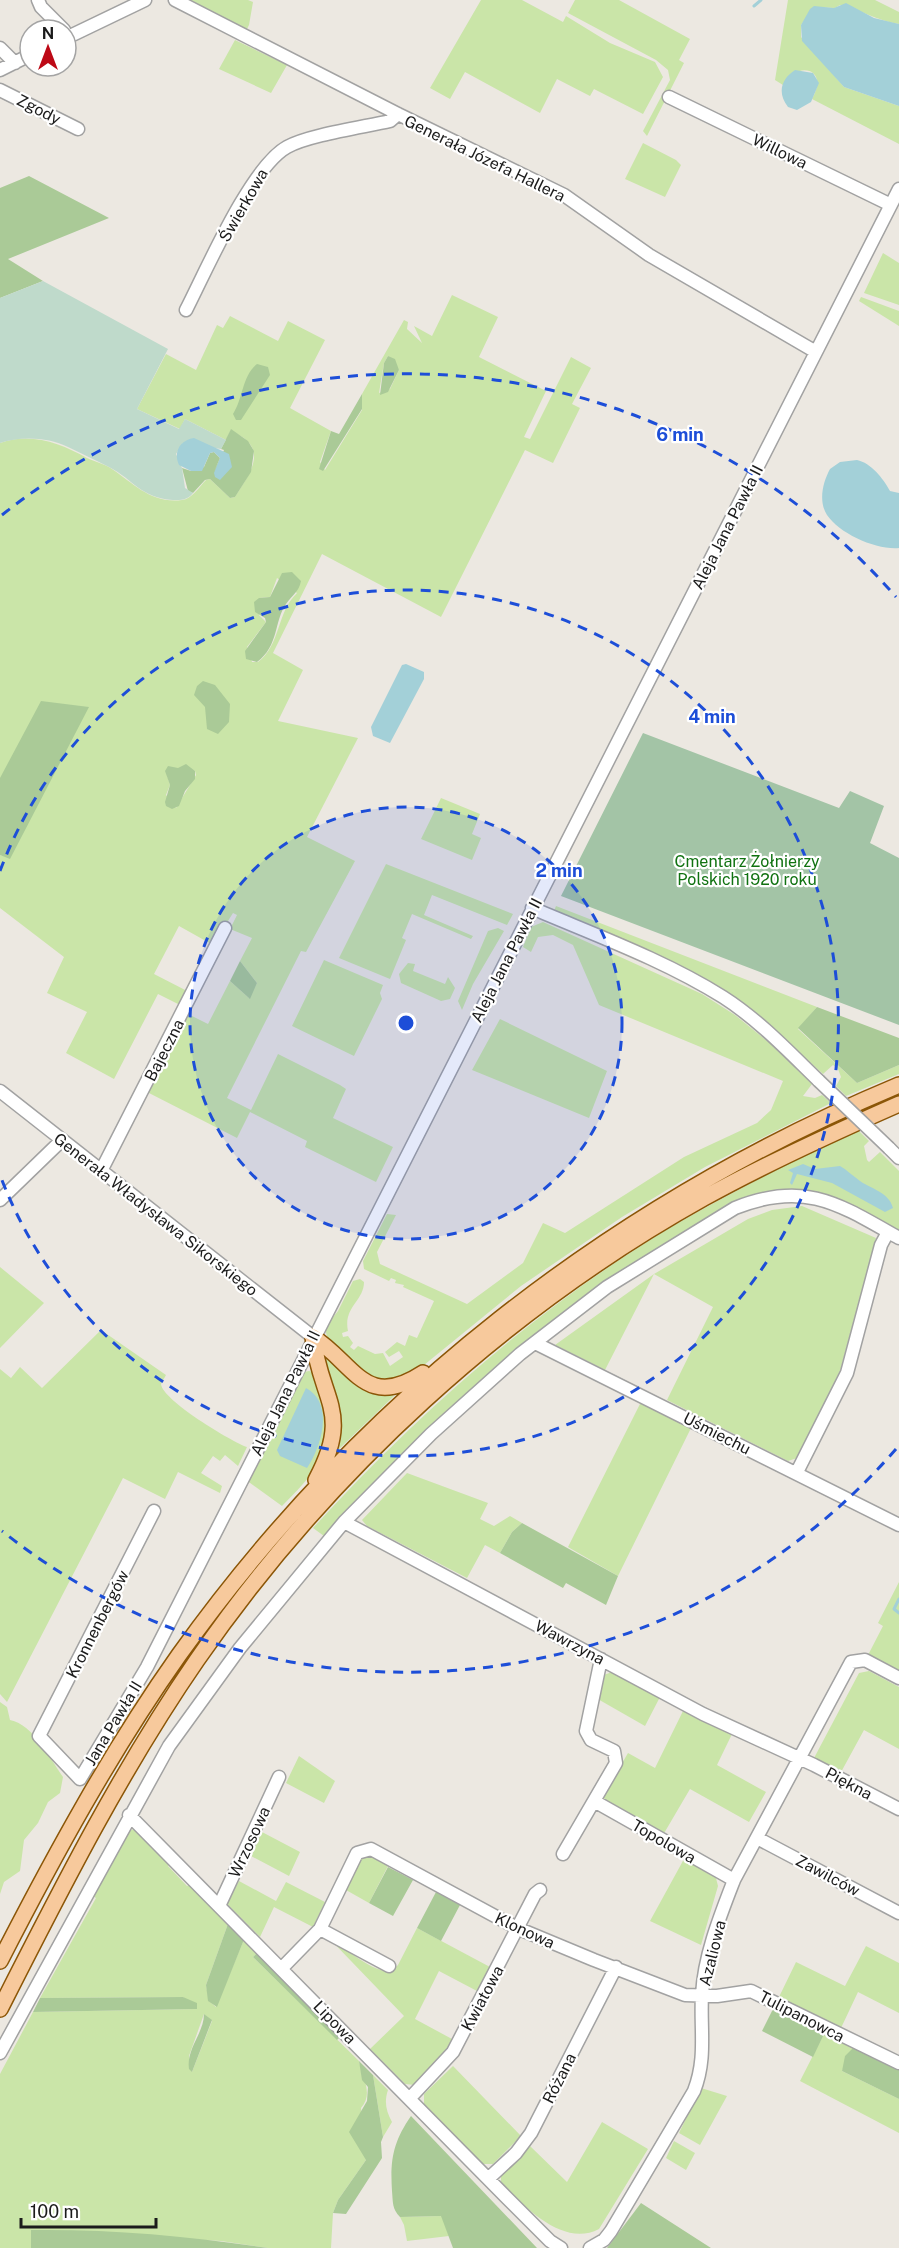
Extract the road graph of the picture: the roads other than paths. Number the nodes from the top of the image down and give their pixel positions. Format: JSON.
{"nodes":[{"id":1,"x":38,"y":0,"type":"edge"},
{"id":2,"x":145,"y":0,"type":"edge"},
{"id":3,"x":176,"y":0,"type":"edge"},
{"id":4,"x":51,"y":18,"type":"edge"},
{"id":5,"x":78,"y":29,"type":"edge"},
{"id":6,"x":0,"y":48,"type":"edge"},
{"id":7,"x":18,"y":62,"type":"edge"},
{"id":8,"x":15,"y":63,"type":"junction"},
{"id":9,"x":0,"y":70,"type":"edge"},
{"id":10,"x":0,"y":90,"type":"edge"},
{"id":11,"x":669,"y":97,"type":"dead end"},
{"id":12,"x":398,"y":114,"type":"junction"},
{"id":13,"x":78,"y":129,"type":"dead end"},
{"id":14,"x":899,"y":189,"type":"edge"},
{"id":15,"x":891,"y":205,"type":"junction"},
{"id":16,"x":186,"y":310,"type":"dead end"},
{"id":17,"x":816,"y":352,"type":"junction"},
{"id":18,"x":532,"y":908,"type":"junction"},
{"id":19,"x":225,"y":928,"type":"dead end"},
{"id":20,"x":899,"y":1085,"type":"edge"},
{"id":21,"x":0,"y":1091,"type":"edge"},
{"id":22,"x":899,"y":1104,"type":"edge"},
{"id":23,"x":62,"y":1140,"type":"junction"},
{"id":24,"x":899,"y":1158,"type":"edge"},
{"id":25,"x":101,"y":1171,"type":"junction"},
{"id":26,"x":0,"y":1200,"type":"edge"},
{"id":27,"x":894,"y":1235,"type":"edge"},
{"id":28,"x":313,"y":1337,"type":"junction"},
{"id":29,"x":535,"y":1343,"type":"junction"},
{"id":30,"x":460,"y":1348,"type":"junction"},
{"id":31,"x":797,"y":1472,"type":"junction"},
{"id":32,"x":308,"y":1495,"type":"junction"},
{"id":33,"x":154,"y":1511,"type":"dead end"},
{"id":34,"x":344,"y":1522,"type":"junction"},
{"id":35,"x":899,"y":1525,"type":"edge"},
{"id":36,"x":601,"y":1659,"type":"junction"},
{"id":37,"x":147,"y":1667,"type":"joint"},
{"id":38,"x":899,"y":1678,"type":"edge"},
{"id":39,"x":800,"y":1758,"type":"junction"},
{"id":40,"x":279,"y":1777,"type":"dead end"},
{"id":41,"x":80,"y":1779,"type":"joint"},
{"id":42,"x":594,"y":1801,"type":"junction"},
{"id":43,"x":899,"y":1809,"type":"edge"},
{"id":44,"x":129,"y":1815,"type":"junction"},
{"id":45,"x":757,"y":1838,"type":"junction"},
{"id":46,"x":563,"y":1854,"type":"dead end"},
{"id":47,"x":734,"y":1880,"type":"junction"},
{"id":48,"x":540,"y":1890,"type":"dead end"},
{"id":49,"x":219,"y":1906,"type":"junction"},
{"id":50,"x":899,"y":1913,"type":"edge"},
{"id":51,"x":517,"y":1928,"type":"junction"},
{"id":52,"x":320,"y":1929,"type":"junction"},
{"id":53,"x":0,"y":1961,"type":"edge"},
{"id":54,"x":389,"y":1966,"type":"dead end"},
{"id":55,"x":616,"y":1967,"type":"junction"},
{"id":56,"x":282,"y":1968,"type":"junction"},
{"id":57,"x":702,"y":1996,"type":"junction"},
{"id":58,"x":0,"y":2009,"type":"edge"},
{"id":59,"x":0,"y":2053,"type":"edge"},
{"id":60,"x":899,"y":2063,"type":"edge"},
{"id":61,"x":410,"y":2098,"type":"junction"},
{"id":62,"x":489,"y":2178,"type":"junction"},
{"id":63,"x":561,"y":2248,"type":"edge"},
{"id":64,"x":590,"y":2248,"type":"edge"}],
"edges":[{"from":1,"to":4,"type":"street"},
{"from":2,"to":5,"type":"street"},
{"from":3,"to":12,"type":"street","name":"Generała Józefa Hallera"},
{"from":6,"to":8,"type":"street"},
{"from":7,"to":8,"type":"street"},
{"from":8,"to":9,"type":"street"},
{"from":10,"to":13,"type":"street","name":"Zgody"},
{"from":11,"to":15,"type":"street","name":"Willowa"},
{"from":12,"to":16,"type":"street","name":"Świerkowa"},
{"from":12,"to":17,"type":"street","name":"Generała Józefa Hallera"},
{"from":14,"to":15,"type":"street","name":"Aleja Jana Pawła II"},
{"from":15,"to":17,"type":"street","name":"Aleja Jana Pawła II"},
{"from":17,"to":18,"type":"street","name":"Aleja Jana Pawła II"},
{"from":18,"to":24,"type":"street","bridge":true},
{"from":18,"to":28,"type":"street","name":"Aleja Jana Pawła II"},
{"from":19,"to":25,"type":"street","name":"Bajeczna"},
{"from":20,"to":30,"type":"main road"},
{"from":21,"to":23,"type":"street","name":"Generała Władysława Sikorskiego"},
{"from":22,"to":58,"type":"main road"},
{"from":23,"to":25,"type":"street","name":"Generała Władysława Sikorskiego"},
{"from":23,"to":26,"type":"street"},
{"from":25,"to":28,"type":"street","name":"Generała Władysława Sikorskiego"},
{"from":27,"to":29,"type":"street"},
{"from":27,"to":31,"type":"street"},
{"from":28,"to":30,"type":"main road"},
{"from":28,"to":32,"type":"main road"},
{"from":28,"to":37,"type":"street","name":"Aleja Jana Pawła II"},
{"from":29,"to":31,"type":"street","name":"Uśmiechu"},
{"from":29,"to":34,"type":"street"},
{"from":30,"to":32,"type":"main road"},
{"from":31,"to":35,"type":"street","name":"Uśmiechu"},
{"from":32,"to":53,"type":"main road"},
{"from":33,"to":41,"type":"street","name":"Kronnenbergów"},
{"from":34,"to":36,"type":"street","name":"Wawrzyna"},
{"from":34,"to":44,"type":"street"},
{"from":36,"to":39,"type":"street","name":"Wawrzyna"},
{"from":36,"to":42,"type":"street"},
{"from":37,"to":41,"type":"street","name":"Jana Pawła II"},
{"from":38,"to":39,"type":"street","name":"Azaliowa"},
{"from":39,"to":43,"type":"street","name":"Piękna"},
{"from":39,"to":45,"type":"street","name":"Azaliowa"},
{"from":40,"to":49,"type":"street","name":"Wrzosowa"},
{"from":42,"to":46,"type":"street"},
{"from":42,"to":47,"type":"street","name":"Topolowa"},
{"from":44,"to":49,"type":"street","name":"Lipowa"},
{"from":44,"to":59,"type":"street"},
{"from":45,"to":47,"type":"street","name":"Azaliowa"},
{"from":45,"to":50,"type":"street","name":"Zawilców"},
{"from":47,"to":57,"type":"street","name":"Azaliowa"},
{"from":48,"to":51,"type":"street","name":"Kwiatowa"},
{"from":49,"to":56,"type":"street","name":"Lipowa"},
{"from":51,"to":52,"type":"street","name":"Klonowa"},
{"from":51,"to":55,"type":"street","name":"Klonowa"},
{"from":51,"to":61,"type":"street","name":"Kwiatowa"},
{"from":52,"to":54,"type":"street"},
{"from":52,"to":56,"type":"street"},
{"from":55,"to":57,"type":"street","name":"Klonowa"},
{"from":55,"to":62,"type":"street","name":"Różana"},
{"from":56,"to":61,"type":"street","name":"Lipowa"},
{"from":57,"to":60,"type":"street","name":"Tulipanowca"},
{"from":57,"to":64,"type":"street","name":"Azaliowa"},
{"from":61,"to":62,"type":"street","name":"Lipowa"},
{"from":62,"to":63,"type":"street","name":"Lipowa"}]}
